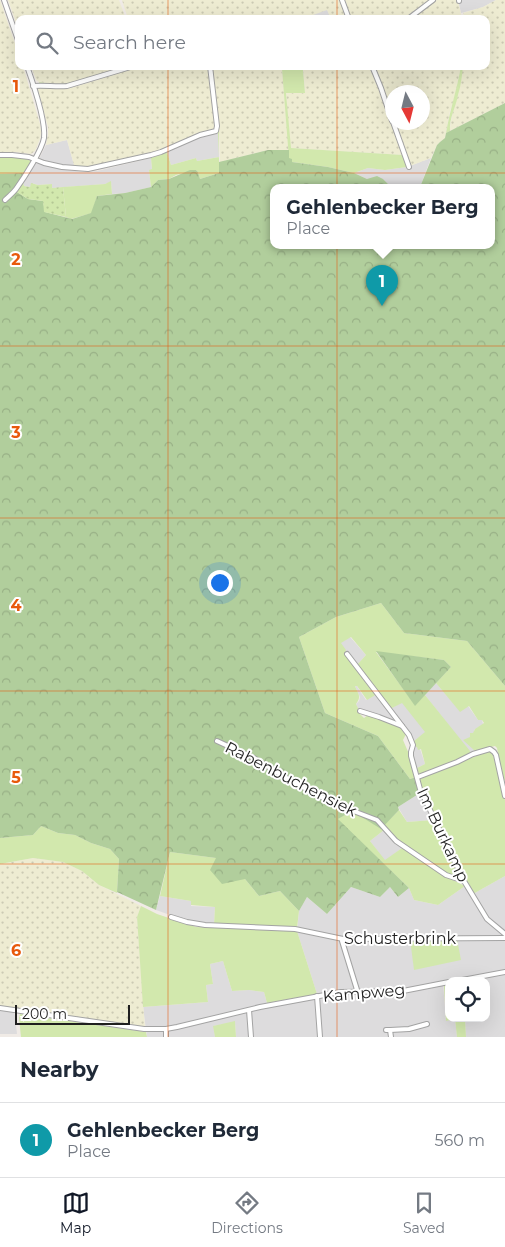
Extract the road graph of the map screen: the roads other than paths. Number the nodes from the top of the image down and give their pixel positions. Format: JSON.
{"nodes":[{"id":1,"x":4,"y":0,"type":"edge"},
{"id":2,"x":342,"y":0,"type":"edge"},
{"id":3,"x":433,"y":0,"type":"edge"},
{"id":4,"x":348,"y":15,"type":"edge"},
{"id":5,"x":413,"y":15,"type":"edge"},
{"id":6,"x":15,"y":32,"type":"edge"},
{"id":7,"x":28,"y":70,"type":"edge"},
{"id":8,"x":121,"y":70,"type":"edge"},
{"id":9,"x":210,"y":70,"type":"edge"},
{"id":10,"x":374,"y":70,"type":"edge"},
{"id":11,"x":33,"y":86,"type":"junction"},
{"id":12,"x":385,"y":99,"type":"edge"},
{"id":13,"x":396,"y":130,"type":"edge"},
{"id":14,"x":0,"y":154,"type":"edge"},
{"id":15,"x":34,"y":160,"type":"junction"},
{"id":16,"x":409,"y":167,"type":"dead end"},
{"id":17,"x":5,"y":200,"type":"dead end"},
{"id":18,"x":347,"y":654,"type":"dead end"},
{"id":19,"x":360,"y":711,"type":"dead end"},
{"id":20,"x":402,"y":726,"type":"junction"},
{"id":21,"x":217,"y":741,"type":"dead end"},
{"id":22,"x":418,"y":778,"type":"junction"},
{"id":23,"x":505,"y":796,"type":"edge"},
{"id":24,"x":464,"y":881,"type":"junction"},
{"id":25,"x":171,"y":916,"type":"dead end"},
{"id":26,"x":505,"y":934,"type":"edge"},
{"id":27,"x":505,"y":938,"type":"edge"},
{"id":28,"x":343,"y":939,"type":"junction"},
{"id":29,"x":505,"y":972,"type":"edge"},
{"id":30,"x":479,"y":977,"type":"edge"},
{"id":31,"x":445,"y":983,"type":"edge"},
{"id":32,"x":358,"y":993,"type":"junction"},
{"id":33,"x":317,"y":996,"type":"junction"},
{"id":34,"x":0,"y":1008,"type":"edge"},
{"id":35,"x":249,"y":1010,"type":"junction"},
{"id":36,"x":427,"y":1024,"type":"dead end"},
{"id":37,"x":166,"y":1029,"type":"junction"},
{"id":38,"x":166,"y":1037,"type":"edge"},
{"id":39,"x":251,"y":1037,"type":"edge"},
{"id":40,"x":320,"y":1037,"type":"edge"},
{"id":41,"x":390,"y":1037,"type":"edge"}],
"edges":[{"from":1,"to":6,"type":"street"},
{"from":2,"to":4,"type":"street"},
{"from":3,"to":5,"type":"street"},
{"from":7,"to":11,"type":"street"},
{"from":8,"to":11,"type":"street"},
{"from":9,"to":15,"type":"street"},
{"from":10,"to":12,"type":"street"},
{"from":11,"to":15,"type":"street"},
{"from":13,"to":16,"type":"street"},
{"from":14,"to":15,"type":"street"},
{"from":15,"to":17,"type":"street"},
{"from":18,"to":20,"type":"street","name":"Im Burkamp"},
{"from":19,"to":20,"type":"street"},
{"from":20,"to":22,"type":"street","name":"Im Burkamp"},
{"from":21,"to":24,"type":"street","name":"Rabenbuchensiek"},
{"from":22,"to":23,"type":"street"},
{"from":22,"to":24,"type":"street","name":"Im Burkamp"},
{"from":24,"to":26,"type":"street","name":"Im Burkamp"},
{"from":25,"to":28,"type":"street","name":"Schusterbrink"},
{"from":27,"to":28,"type":"street","name":"Schusterbrink"},
{"from":28,"to":32,"type":"street"},
{"from":29,"to":30,"type":"street"},
{"from":31,"to":32,"type":"street","name":"Kampweg"},
{"from":32,"to":33,"type":"street","name":"Kampweg"},
{"from":33,"to":35,"type":"street","name":"Kampweg"},
{"from":33,"to":40,"type":"street"},
{"from":34,"to":37,"type":"street","name":"Kampweg"},
{"from":35,"to":37,"type":"street","name":"Kampweg"},
{"from":35,"to":39,"type":"street"},
{"from":36,"to":41,"type":"street"},
{"from":37,"to":38,"type":"street"}]}
